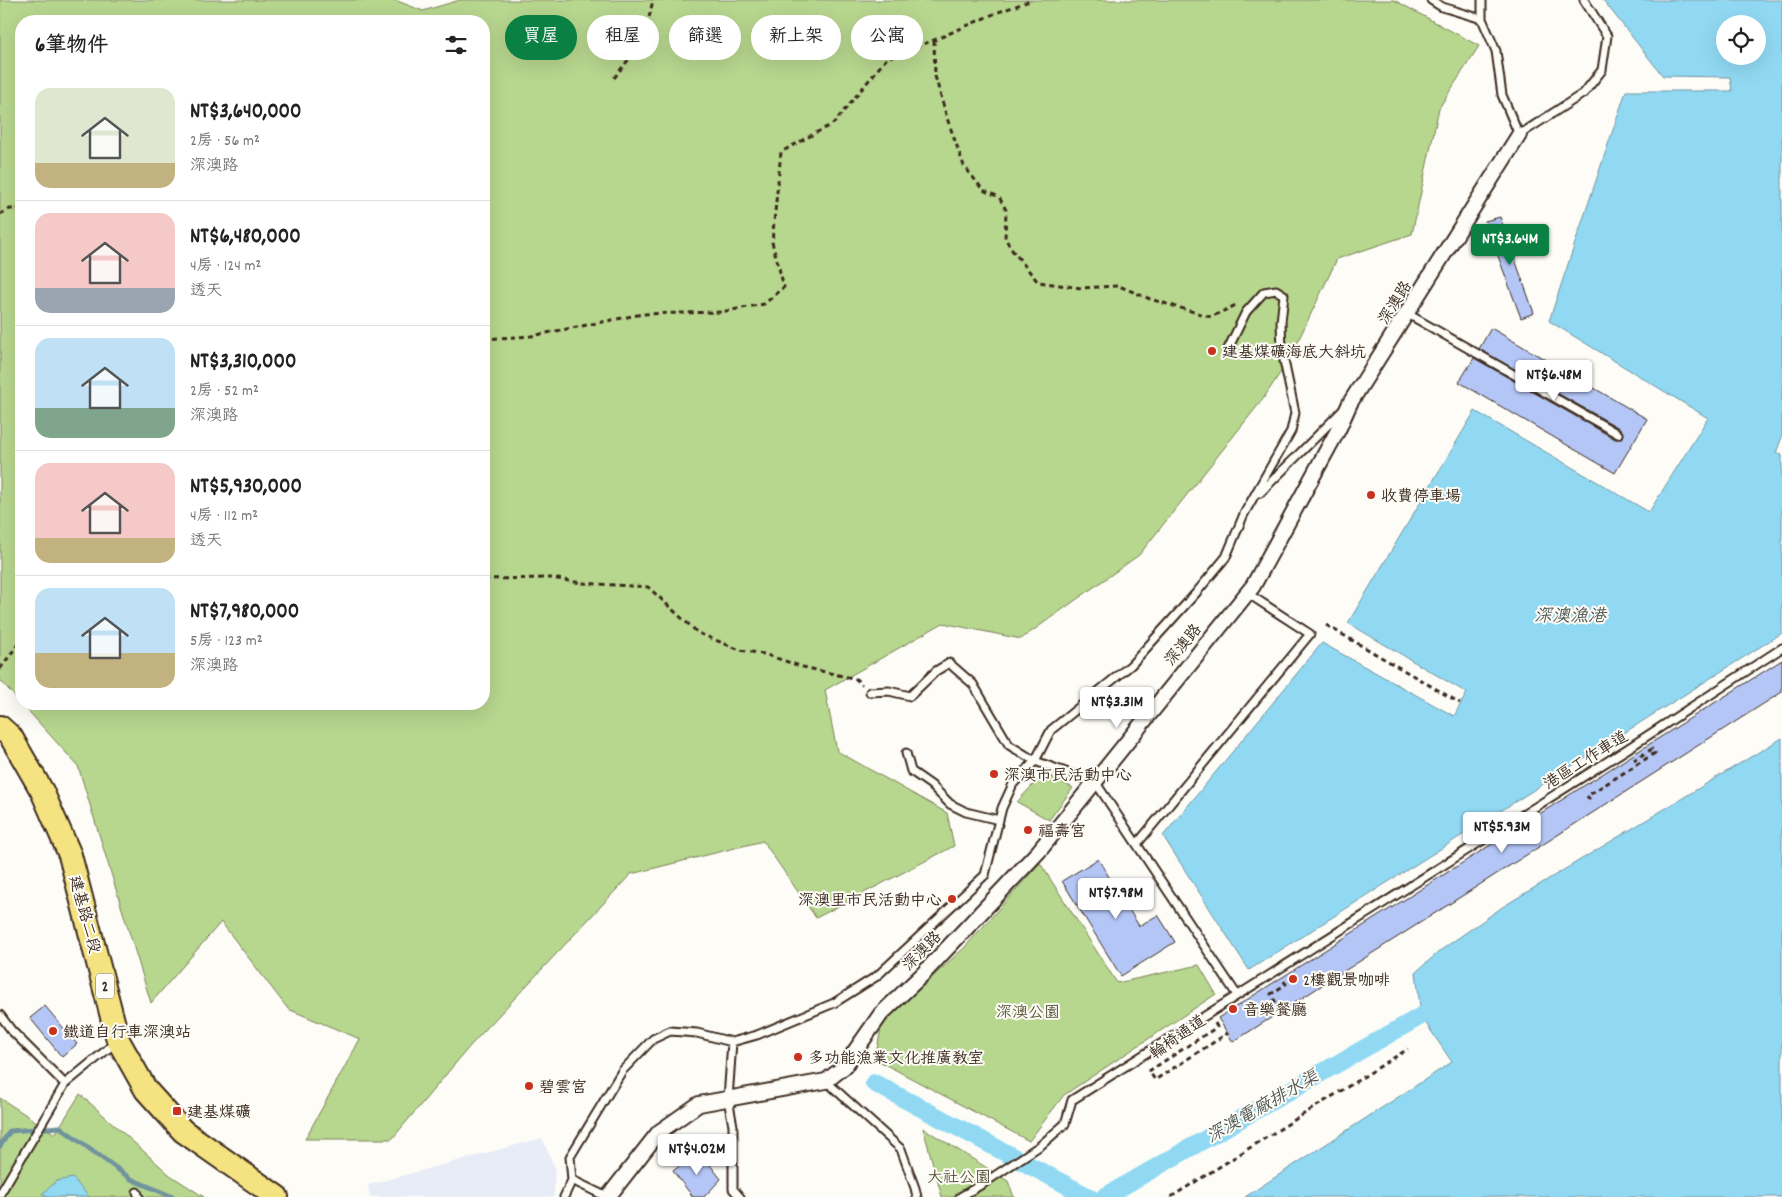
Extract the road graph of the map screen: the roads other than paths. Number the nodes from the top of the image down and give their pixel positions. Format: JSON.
{"nodes":[{"id":1,"x":1431,"y":0,"type":"edge"},
{"id":2,"x":1482,"y":0,"type":"edge"},
{"id":3,"x":1584,"y":0,"type":"edge"},
{"id":4,"x":1482,"y":20,"type":"junction"},
{"id":5,"x":1519,"y":136,"type":"junction"},
{"id":6,"x":1408,"y":314,"type":"junction"},
{"id":7,"x":1227,"y":351,"type":"dead end"},
{"id":8,"x":1350,"y":404,"type":"junction"},
{"id":9,"x":1618,"y":434,"type":"dead end"},
{"id":10,"x":1253,"y":500,"type":"junction"},
{"id":11,"x":1247,"y":593,"type":"junction"},
{"id":12,"x":1782,"y":648,"type":"edge"},
{"id":13,"x":870,"y":692,"type":"road end"},
{"id":14,"x":0,"y":727,"type":"edge"},
{"id":15,"x":906,"y":753,"type":"dead end"},
{"id":16,"x":1035,"y":761,"type":"junction"},
{"id":17,"x":1096,"y":782,"type":"junction"},
{"id":18,"x":999,"y":820,"type":"junction"},
{"id":19,"x":1138,"y":844,"type":"junction"},
{"id":20,"x":1237,"y":995,"type":"junction"},
{"id":21,"x":0,"y":1015,"type":"edge"},
{"id":22,"x":118,"y":1040,"type":"junction"},
{"id":23,"x":732,"y":1042,"type":"junction"},
{"id":24,"x":826,"y":1080,"type":"junction"},
{"id":25,"x":65,"y":1084,"type":"junction"},
{"id":26,"x":728,"y":1099,"type":"junction"},
{"id":27,"x":572,"y":1180,"type":"junction"},
{"id":28,"x":0,"y":1194,"type":"edge"},
{"id":29,"x":277,"y":1197,"type":"edge"},
{"id":30,"x":564,"y":1197,"type":"edge"},
{"id":31,"x":608,"y":1197,"type":"edge"},
{"id":32,"x":740,"y":1197,"type":"edge"},
{"id":33,"x":917,"y":1197,"type":"edge"},
{"id":34,"x":960,"y":1197,"type":"edge"}],
"edges":[{"from":1,"to":4,"type":"lane"},
{"from":2,"to":4,"type":"lane"},
{"from":3,"to":5,"type":"lane","name":"深澳路"},
{"from":4,"to":5,"type":"lane"},
{"from":5,"to":6,"type":"street","name":"深澳路"},
{"from":6,"to":8,"type":"street","name":"深澳路"},
{"from":6,"to":9,"type":"lane"},
{"from":7,"to":10,"type":"lane"},
{"from":8,"to":10,"type":"lane"},
{"from":8,"to":11,"type":"street","name":"深澳路"},
{"from":10,"to":16,"type":"lane"},
{"from":11,"to":17,"type":"street","name":"深澳路"},
{"from":11,"to":19,"type":"lane"},
{"from":12,"to":20,"type":"lane","name":"港區工作車道"},
{"from":13,"to":16,"type":"lane"},
{"from":14,"to":22,"type":"main road","name":"建基路二段","number":"2"},
{"from":15,"to":18,"type":"lane"},
{"from":16,"to":17,"type":"lane"},
{"from":16,"to":18,"type":"lane"},
{"from":17,"to":19,"type":"lane"},
{"from":17,"to":24,"type":"street","name":"深澳路"},
{"from":18,"to":23,"type":"lane"},
{"from":19,"to":20,"type":"lane"},
{"from":20,"to":34,"type":"lane","name":"港區工作車道"},
{"from":21,"to":25,"type":"lane"},
{"from":22,"to":25,"type":"lane"},
{"from":22,"to":29,"type":"main road","name":"建基路二段","number":"2"},
{"from":23,"to":26,"type":"lane"},
{"from":23,"to":27,"type":"lane"},
{"from":24,"to":26,"type":"street","name":"深澳路"},
{"from":24,"to":33,"type":"lane"},
{"from":25,"to":28,"type":"lane"},
{"from":26,"to":31,"type":"street","name":"深澳路"},
{"from":26,"to":32,"type":"lane"},
{"from":27,"to":30,"type":"lane"},
{"from":27,"to":31,"type":"lane"}]}
